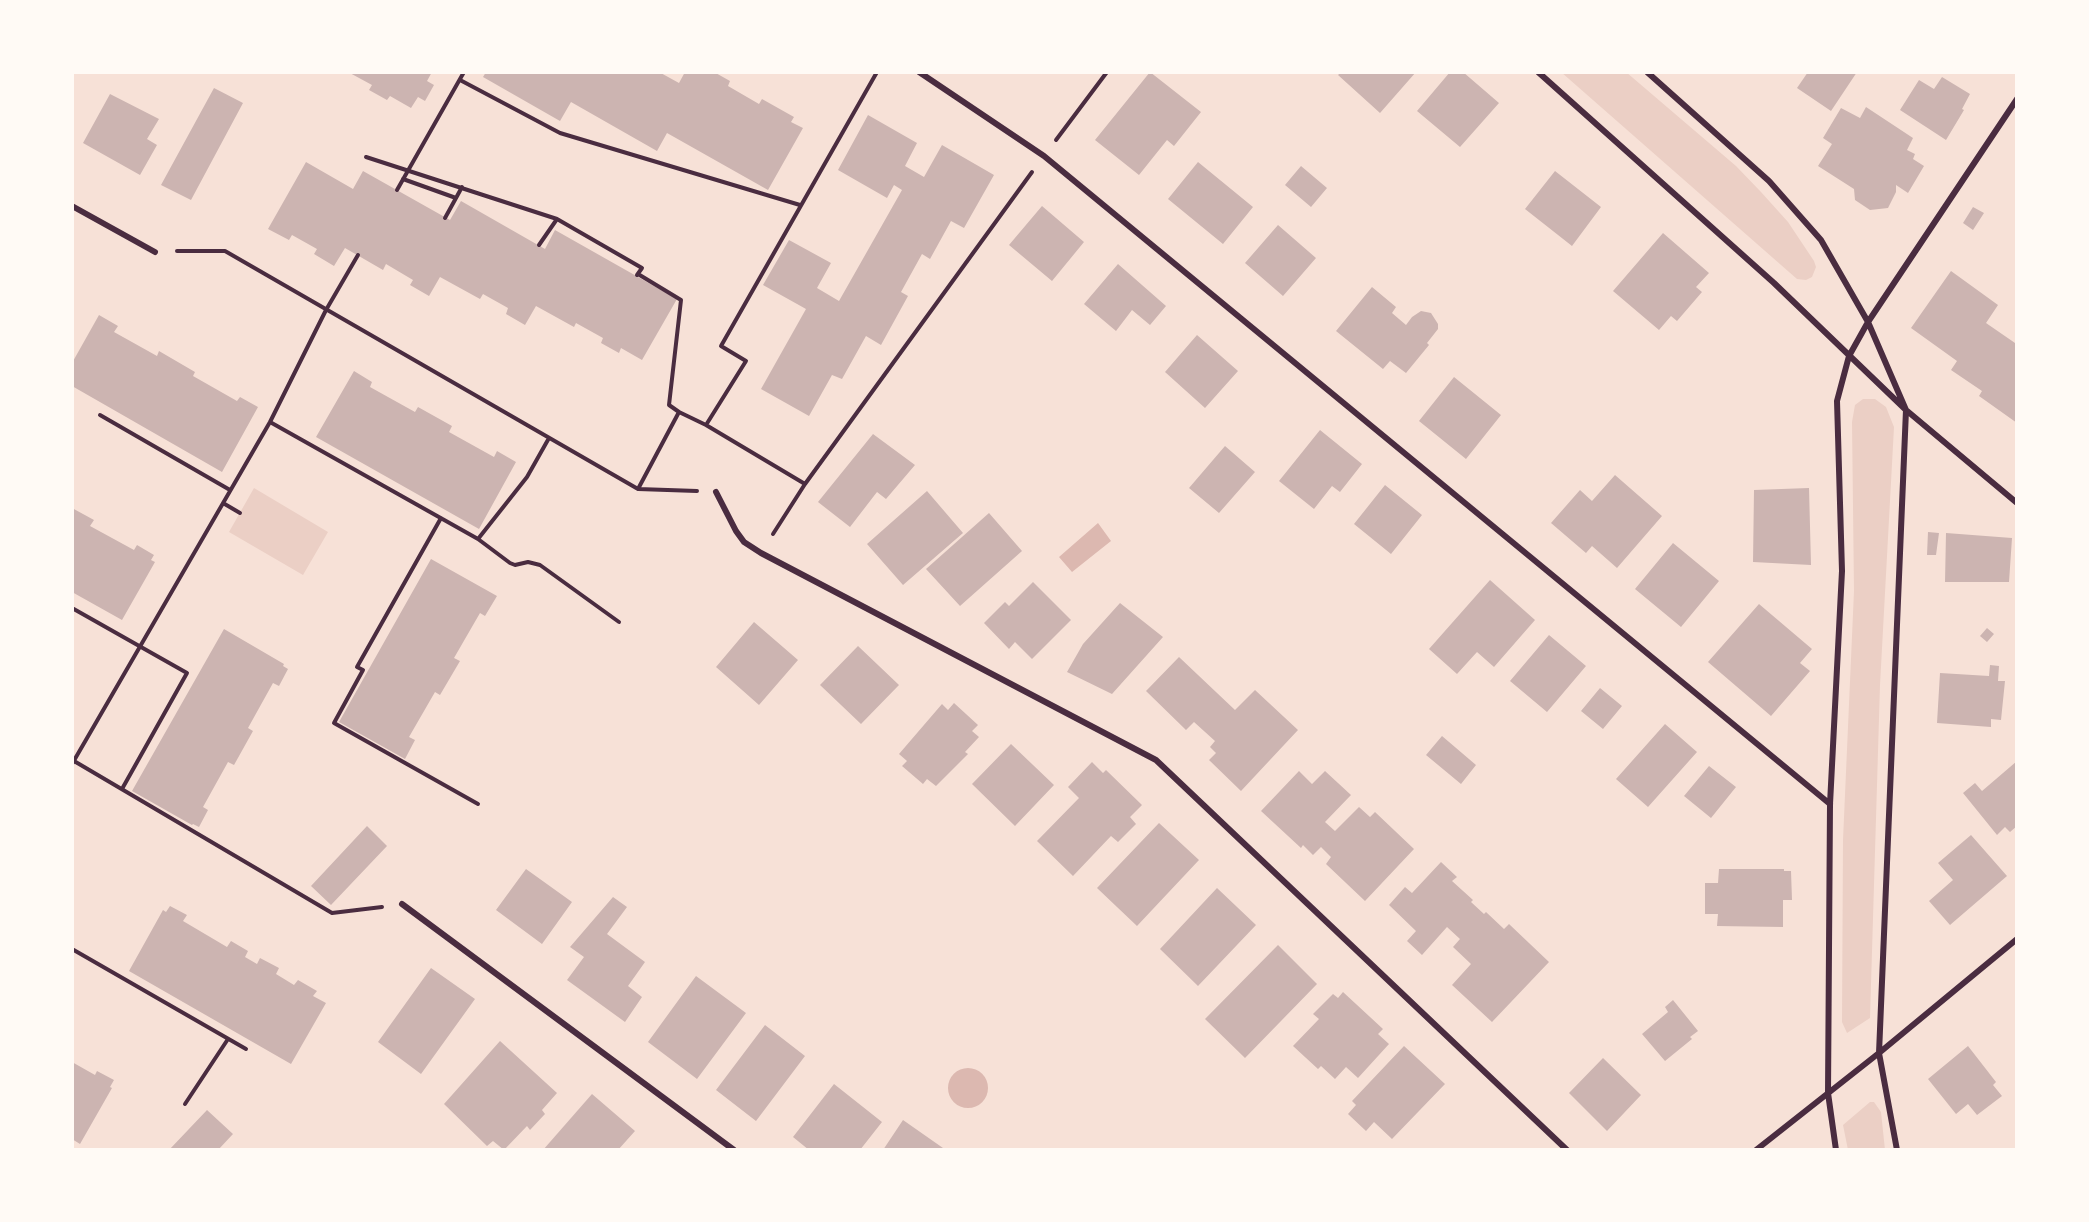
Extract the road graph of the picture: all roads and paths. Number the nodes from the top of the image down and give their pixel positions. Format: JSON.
{"nodes":[{"id":1,"x":464,"y":72,"type":"edge"},
{"id":2,"x":877,"y":72,"type":"edge"},
{"id":3,"x":919,"y":72,"type":"edge"},
{"id":4,"x":1107,"y":72,"type":"edge"},
{"id":5,"x":1538,"y":72,"type":"edge"},
{"id":6,"x":1647,"y":72,"type":"edge"},
{"id":7,"x":460,"y":80,"type":"junction"},
{"id":8,"x":2017,"y":99,"type":"edge"},
{"id":9,"x":1044,"y":156,"type":"junction"},
{"id":10,"x":366,"y":157,"type":"dead end"},
{"id":11,"x":409,"y":170,"type":"junction"},
{"id":12,"x":403,"y":179,"type":"junction"},
{"id":13,"x":462,"y":187,"type":"junction"},
{"id":14,"x":397,"y":190,"type":"dead end"},
{"id":15,"x":456,"y":198,"type":"junction"},
{"id":16,"x":800,"y":205,"type":"junction"},
{"id":17,"x":72,"y":206,"type":"edge"},
{"id":18,"x":445,"y":218,"type":"dead end"},
{"id":19,"x":557,"y":219,"type":"junction"},
{"id":20,"x":538,"y":245,"type":"dead end"},
{"id":21,"x":155,"y":252,"type":"joint"},
{"id":22,"x":358,"y":255,"type":"dead end"},
{"id":23,"x":326,"y":310,"type":"junction"},
{"id":24,"x":1868,"y":322,"type":"junction"},
{"id":25,"x":1849,"y":356,"type":"junction"},
{"id":26,"x":1906,"y":410,"type":"junction"},
{"id":27,"x":679,"y":412,"type":"junction"},
{"id":28,"x":100,"y":415,"type":"dead end"},
{"id":29,"x":270,"y":422,"type":"junction"},
{"id":30,"x":706,"y":425,"type":"junction"},
{"id":31,"x":549,"y":438,"type":"junction"},
{"id":32,"x":805,"y":484,"type":"junction"},
{"id":33,"x":638,"y":489,"type":"junction"},
{"id":34,"x":230,"y":490,"type":"junction"},
{"id":35,"x":716,"y":492,"type":"joint"},
{"id":36,"x":223,"y":503,"type":"junction"},
{"id":37,"x":2017,"y":503,"type":"edge"},
{"id":38,"x":240,"y":513,"type":"dead end"},
{"id":39,"x":441,"y":518,"type":"junction"},
{"id":40,"x":478,"y":538,"type":"junction"},
{"id":41,"x":761,"y":552,"type":"junction"},
{"id":42,"x":72,"y":608,"type":"edge"},
{"id":43,"x":619,"y":621,"type":"dead end"},
{"id":44,"x":140,"y":646,"type":"junction"},
{"id":45,"x":73,"y":763,"type":"edge"},
{"id":46,"x":122,"y":789,"type":"junction"},
{"id":47,"x":478,"y":804,"type":"dead end"},
{"id":48,"x":1830,"y":804,"type":"junction"},
{"id":49,"x":402,"y":904,"type":"joint"},
{"id":50,"x":2017,"y":939,"type":"edge"},
{"id":51,"x":72,"y":949,"type":"edge"},
{"id":52,"x":228,"y":1039,"type":"junction"},
{"id":53,"x":246,"y":1049,"type":"dead end"},
{"id":54,"x":1879,"y":1053,"type":"junction"},
{"id":55,"x":1828,"y":1093,"type":"junction"},
{"id":56,"x":185,"y":1104,"type":"dead end"},
{"id":57,"x":734,"y":1150,"type":"edge"},
{"id":58,"x":1567,"y":1150,"type":"edge"},
{"id":59,"x":1756,"y":1150,"type":"edge"},
{"id":60,"x":1836,"y":1150,"type":"edge"},
{"id":61,"x":1897,"y":1150,"type":"edge"}],
"edges":[{"from":1,"to":7,"type":"path"},
{"from":2,"to":16,"type":"path"},
{"from":3,"to":9,"type":"street"},
{"from":4,"to":9,"type":"path"},
{"from":5,"to":25,"type":"street"},
{"from":6,"to":24,"type":"street"},
{"from":7,"to":11,"type":"path"},
{"from":7,"to":16,"type":"path"},
{"from":8,"to":24,"type":"street"},
{"from":9,"to":32,"type":"path"},
{"from":9,"to":48,"type":"street"},
{"from":10,"to":11,"type":"path"},
{"from":11,"to":12,"type":"path"},
{"from":11,"to":13,"type":"path"},
{"from":12,"to":14,"type":"path"},
{"from":12,"to":15,"type":"path"},
{"from":13,"to":15,"type":"path"},
{"from":13,"to":19,"type":"path"},
{"from":15,"to":18,"type":"path"},
{"from":16,"to":30,"type":"path"},
{"from":17,"to":21,"type":"street"},
{"from":19,"to":20,"type":"path"},
{"from":19,"to":27,"type":"path"},
{"from":21,"to":23,"type":"path"},
{"from":22,"to":23,"type":"path"},
{"from":23,"to":29,"type":"path"},
{"from":23,"to":31,"type":"path"},
{"from":24,"to":25,"type":"street"},
{"from":24,"to":26,"type":"street"},
{"from":25,"to":26,"type":"street"},
{"from":25,"to":48,"type":"street"},
{"from":26,"to":37,"type":"street"},
{"from":26,"to":54,"type":"street"},
{"from":27,"to":30,"type":"path"},
{"from":27,"to":33,"type":"path"},
{"from":28,"to":34,"type":"path"},
{"from":29,"to":34,"type":"path"},
{"from":29,"to":39,"type":"path"},
{"from":30,"to":32,"type":"path"},
{"from":31,"to":33,"type":"path"},
{"from":31,"to":40,"type":"path"},
{"from":32,"to":41,"type":"path"},
{"from":33,"to":35,"type":"path"},
{"from":34,"to":36,"type":"path"},
{"from":35,"to":41,"type":"street"},
{"from":36,"to":38,"type":"path"},
{"from":36,"to":44,"type":"path"},
{"from":39,"to":40,"type":"path"},
{"from":39,"to":47,"type":"path"},
{"from":40,"to":43,"type":"path"},
{"from":41,"to":58,"type":"street"},
{"from":42,"to":44,"type":"path"},
{"from":44,"to":45,"type":"path"},
{"from":44,"to":46,"type":"path"},
{"from":45,"to":46,"type":"path"},
{"from":46,"to":49,"type":"path"},
{"from":48,"to":55,"type":"street"},
{"from":49,"to":57,"type":"street"},
{"from":50,"to":54,"type":"street"},
{"from":51,"to":52,"type":"path"},
{"from":52,"to":53,"type":"path"},
{"from":52,"to":56,"type":"path"},
{"from":54,"to":55,"type":"street"},
{"from":54,"to":61,"type":"street"},
{"from":55,"to":59,"type":"street"},
{"from":55,"to":60,"type":"street"}]}
